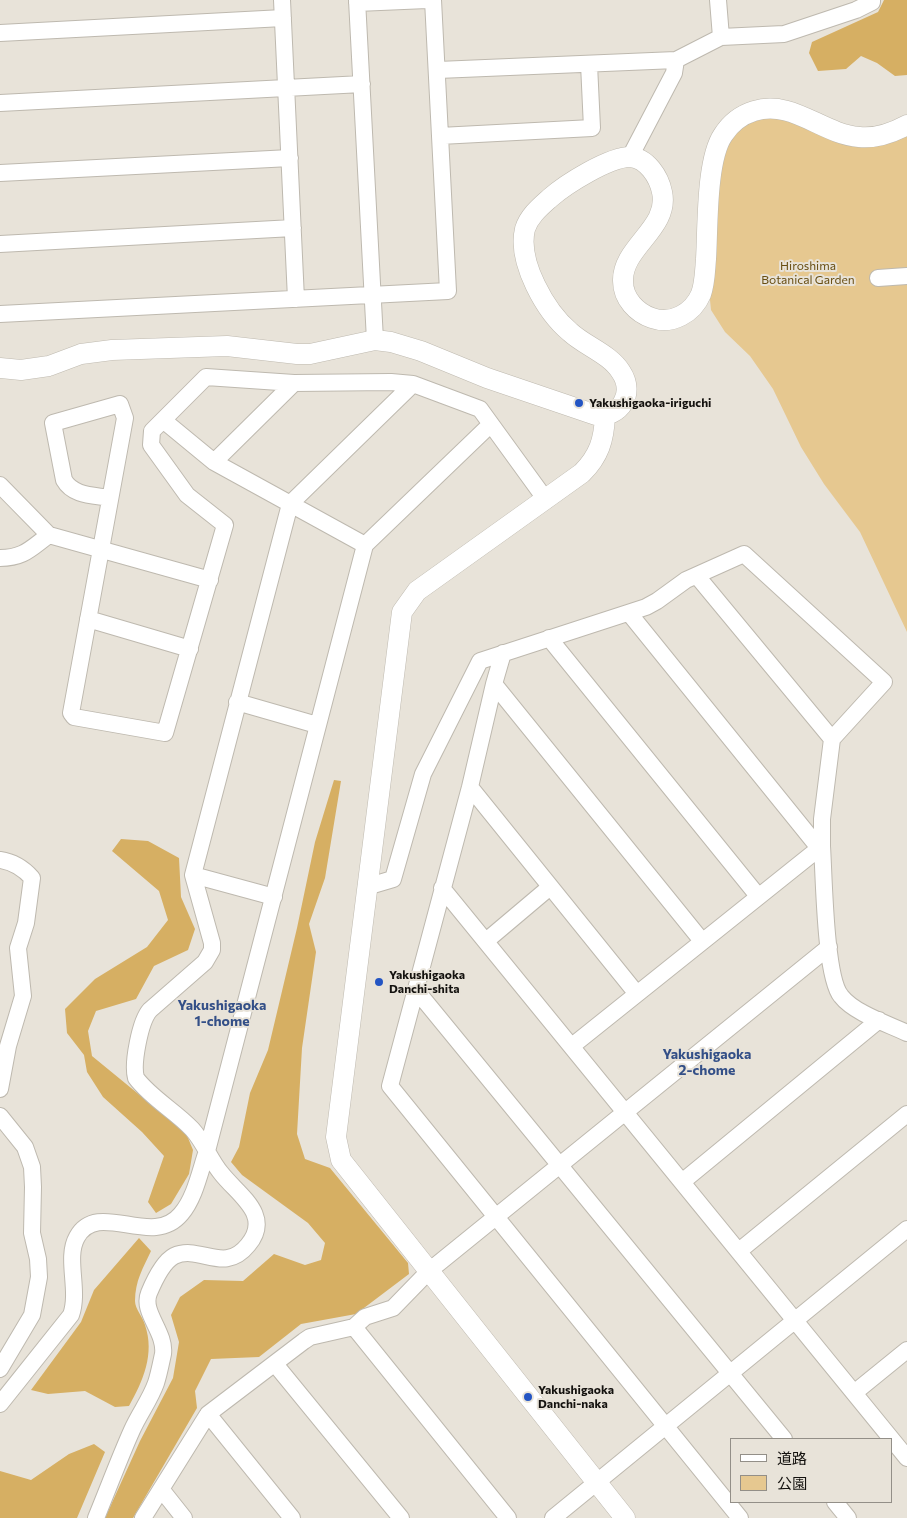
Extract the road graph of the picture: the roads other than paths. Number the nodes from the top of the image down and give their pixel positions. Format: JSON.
{"nodes":[{"id":1,"x":282,"y":0,"type":"edge"},
{"id":2,"x":428,"y":0,"type":"edge"},
{"id":3,"x":434,"y":0,"type":"edge"},
{"id":4,"x":718,"y":0,"type":"edge"},
{"id":5,"x":872,"y":0,"type":"edge"},
{"id":6,"x":357,"y":2,"type":"edge"},
{"id":7,"x":283,"y":18,"type":"junction"},
{"id":8,"x":0,"y":33,"type":"edge"},
{"id":9,"x":721,"y":37,"type":"junction"},
{"id":10,"x":676,"y":60,"type":"junction"},
{"id":11,"x":589,"y":64,"type":"junction"},
{"id":12,"x":438,"y":70,"type":"junction"},
{"id":13,"x":362,"y":84,"type":"junction"},
{"id":14,"x":286,"y":88,"type":"junction"},
{"id":15,"x":0,"y":103,"type":"edge"},
{"id":16,"x":907,"y":125,"type":"edge"},
{"id":17,"x":440,"y":136,"type":"junction"},
{"id":18,"x":290,"y":158,"type":"junction"},
{"id":19,"x":630,"y":158,"type":"junction"},
{"id":20,"x":0,"y":172,"type":"edge"},
{"id":21,"x":293,"y":228,"type":"junction"},
{"id":22,"x":0,"y":244,"type":"edge"},
{"id":23,"x":907,"y":276,"type":"edge"},
{"id":24,"x":878,"y":278,"type":"dead end"},
{"id":25,"x":372,"y":295,"type":"junction"},
{"id":26,"x":296,"y":299,"type":"junction"},
{"id":27,"x":0,"y":314,"type":"edge"},
{"id":28,"x":375,"y":340,"type":"junction"},
{"id":29,"x":0,"y":368,"type":"edge"},
{"id":30,"x":294,"y":383,"type":"junction"},
{"id":31,"x":413,"y":384,"type":"junction"},
{"id":32,"x":605,"y":416,"type":"junction"},
{"id":33,"x":163,"y":420,"type":"junction"},
{"id":34,"x":491,"y":424,"type":"junction"},
{"id":35,"x":214,"y":462,"type":"junction"},
{"id":36,"x":0,"y":485,"type":"edge"},
{"id":37,"x":110,"y":498,"type":"junction"},
{"id":38,"x":546,"y":500,"type":"junction"},
{"id":39,"x":290,"y":504,"type":"junction"},
{"id":40,"x":49,"y":535,"type":"junction"},
{"id":41,"x":365,"y":544,"type":"junction"},
{"id":42,"x":101,"y":550,"type":"junction"},
{"id":43,"x":0,"y":558,"type":"edge"},
{"id":44,"x":697,"y":576,"type":"junction"},
{"id":45,"x":210,"y":580,"type":"junction"},
{"id":46,"x":629,"y":613,"type":"junction"},
{"id":47,"x":88,"y":618,"type":"junction"},
{"id":48,"x":549,"y":638,"type":"junction"},
{"id":49,"x":190,"y":649,"type":"junction"},
{"id":50,"x":503,"y":653,"type":"junction"},
{"id":51,"x":494,"y":684,"type":"junction"},
{"id":52,"x":237,"y":702,"type":"junction"},
{"id":53,"x":317,"y":725,"type":"junction"},
{"id":54,"x":832,"y":740,"type":"junction"},
{"id":55,"x":470,"y":787,"type":"junction"},
{"id":56,"x":820,"y":847,"type":"junction"},
{"id":57,"x":0,"y":860,"type":"edge"},
{"id":58,"x":193,"y":875,"type":"junction"},
{"id":59,"x":366,"y":887,"type":"junction"},
{"id":60,"x":550,"y":887,"type":"junction"},
{"id":61,"x":442,"y":888,"type":"junction"},
{"id":62,"x":758,"y":896,"type":"junction"},
{"id":63,"x":274,"y":897,"type":"junction"},
{"id":64,"x":486,"y":941,"type":"junction"},
{"id":65,"x":702,"y":941,"type":"junction"},
{"id":66,"x":829,"y":947,"type":"junction"},
{"id":67,"x":416,"y":990,"type":"junction"},
{"id":68,"x":637,"y":994,"type":"junction"},
{"id":69,"x":879,"y":1020,"type":"junction"},
{"id":70,"x":907,"y":1033,"type":"edge"},
{"id":71,"x":572,"y":1046,"type":"junction"},
{"id":72,"x":0,"y":1089,"type":"edge"},
{"id":73,"x":625,"y":1111,"type":"junction"},
{"id":74,"x":0,"y":1116,"type":"edge"},
{"id":75,"x":904,"y":1123,"type":"edge"},
{"id":76,"x":207,"y":1151,"type":"junction"},
{"id":77,"x":560,"y":1165,"type":"junction"},
{"id":78,"x":682,"y":1182,"type":"junction"},
{"id":79,"x":496,"y":1217,"type":"junction"},
{"id":80,"x":907,"y":1229,"type":"edge"},
{"id":81,"x":739,"y":1251,"type":"junction"},
{"id":82,"x":429,"y":1271,"type":"junction"},
{"id":83,"x":796,"y":1321,"type":"junction"},
{"id":84,"x":354,"y":1327,"type":"junction"},
{"id":85,"x":907,"y":1350,"type":"edge"},
{"id":86,"x":275,"y":1364,"type":"junction"},
{"id":87,"x":0,"y":1369,"type":"edge"},
{"id":88,"x":730,"y":1373,"type":"junction"},
{"id":89,"x":854,"y":1393,"type":"junction"},
{"id":90,"x":0,"y":1404,"type":"edge"},
{"id":91,"x":208,"y":1414,"type":"junction"},
{"id":92,"x":666,"y":1426,"type":"junction"},
{"id":93,"x":783,"y":1438,"type":"edge"},
{"id":94,"x":891,"y":1438,"type":"edge"},
{"id":95,"x":892,"y":1440,"type":"edge"},
{"id":96,"x":907,"y":1458,"type":"edge"},
{"id":97,"x":596,"y":1483,"type":"junction"},
{"id":98,"x":161,"y":1489,"type":"junction"},
{"id":99,"x":727,"y":1495,"type":"edge"},
{"id":100,"x":732,"y":1503,"type":"edge"},
{"id":101,"x":836,"y":1503,"type":"edge"},
{"id":102,"x":96,"y":1518,"type":"edge"},
{"id":103,"x":144,"y":1518,"type":"edge"},
{"id":104,"x":184,"y":1518,"type":"edge"},
{"id":105,"x":292,"y":1518,"type":"edge"},
{"id":106,"x":401,"y":1518,"type":"edge"},
{"id":107,"x":508,"y":1518,"type":"edge"},
{"id":108,"x":553,"y":1518,"type":"edge"},
{"id":109,"x":625,"y":1518,"type":"edge"},
{"id":110,"x":740,"y":1518,"type":"edge"},
{"id":111,"x":848,"y":1518,"type":"edge"}],
"edges":[{"from":1,"to":7,"type":"street"},
{"from":2,"to":6,"type":"street"},
{"from":3,"to":12,"type":"street"},
{"from":4,"to":9,"type":"street"},
{"from":5,"to":9,"type":"street"},
{"from":6,"to":13,"type":"street"},
{"from":7,"to":8,"type":"street"},
{"from":7,"to":14,"type":"street"},
{"from":9,"to":10,"type":"street"},
{"from":10,"to":11,"type":"street"},
{"from":10,"to":19,"type":"street"},
{"from":11,"to":12,"type":"street"},
{"from":11,"to":17,"type":"street"},
{"from":12,"to":17,"type":"street"},
{"from":13,"to":14,"type":"street"},
{"from":13,"to":25,"type":"street"},
{"from":14,"to":15,"type":"street"},
{"from":14,"to":18,"type":"street"},
{"from":16,"to":19,"type":"street"},
{"from":17,"to":25,"type":"street"},
{"from":18,"to":20,"type":"street"},
{"from":18,"to":21,"type":"street"},
{"from":19,"to":32,"type":"street"},
{"from":21,"to":22,"type":"street"},
{"from":21,"to":26,"type":"street"},
{"from":23,"to":24,"type":"street"},
{"from":25,"to":26,"type":"street"},
{"from":25,"to":28,"type":"street"},
{"from":26,"to":27,"type":"street"},
{"from":28,"to":29,"type":"street"},
{"from":28,"to":32,"type":"street"},
{"from":30,"to":31,"type":"street"},
{"from":30,"to":33,"type":"street"},
{"from":30,"to":35,"type":"street"},
{"from":31,"to":34,"type":"street"},
{"from":31,"to":39,"type":"street"},
{"from":32,"to":38,"type":"street"},
{"from":33,"to":35,"type":"street"},
{"from":33,"to":45,"type":"street"},
{"from":34,"to":38,"type":"street"},
{"from":34,"to":41,"type":"street"},
{"from":35,"to":39,"type":"street"},
{"from":36,"to":40,"type":"street"},
{"from":37,"to":37,"type":"street"},
{"from":37,"to":42,"type":"street"},
{"from":38,"to":59,"type":"street"},
{"from":39,"to":41,"type":"street"},
{"from":39,"to":52,"type":"street"},
{"from":40,"to":42,"type":"street"},
{"from":40,"to":43,"type":"street"},
{"from":41,"to":53,"type":"street"},
{"from":42,"to":45,"type":"street"},
{"from":42,"to":47,"type":"street"},
{"from":44,"to":46,"type":"street"},
{"from":44,"to":54,"type":"street"},
{"from":44,"to":54,"type":"street"},
{"from":45,"to":49,"type":"street"},
{"from":46,"to":48,"type":"street"},
{"from":46,"to":56,"type":"street"},
{"from":47,"to":49,"type":"street"},
{"from":47,"to":49,"type":"street"},
{"from":48,"to":50,"type":"street"},
{"from":48,"to":62,"type":"street"},
{"from":50,"to":51,"type":"street"},
{"from":50,"to":59,"type":"street"},
{"from":51,"to":55,"type":"street"},
{"from":51,"to":65,"type":"street"},
{"from":52,"to":53,"type":"street"},
{"from":52,"to":58,"type":"street"},
{"from":53,"to":63,"type":"street"},
{"from":54,"to":56,"type":"street"},
{"from":55,"to":60,"type":"street"},
{"from":55,"to":61,"type":"street"},
{"from":56,"to":62,"type":"street"},
{"from":56,"to":66,"type":"street"},
{"from":57,"to":72,"type":"street"},
{"from":58,"to":63,"type":"street"},
{"from":58,"to":76,"type":"street"},
{"from":59,"to":82,"type":"street"},
{"from":60,"to":64,"type":"street"},
{"from":60,"to":68,"type":"street"},
{"from":61,"to":64,"type":"street"},
{"from":61,"to":67,"type":"street"},
{"from":62,"to":65,"type":"street"},
{"from":63,"to":76,"type":"street"},
{"from":64,"to":71,"type":"street"},
{"from":65,"to":68,"type":"street"},
{"from":66,"to":69,"type":"street"},
{"from":66,"to":73,"type":"street"},
{"from":67,"to":77,"type":"street"},
{"from":67,"to":79,"type":"street"},
{"from":68,"to":71,"type":"street"},
{"from":69,"to":70,"type":"street"},
{"from":69,"to":78,"type":"street"},
{"from":71,"to":73,"type":"street"},
{"from":73,"to":77,"type":"street"},
{"from":73,"to":78,"type":"street"},
{"from":74,"to":87,"type":"street"},
{"from":75,"to":81,"type":"street"},
{"from":76,"to":90,"type":"street"},
{"from":76,"to":102,"type":"street"},
{"from":77,"to":79,"type":"street"},
{"from":77,"to":88,"type":"street"},
{"from":78,"to":81,"type":"street"},
{"from":79,"to":82,"type":"street"},
{"from":79,"to":92,"type":"street"},
{"from":80,"to":83,"type":"street"},
{"from":81,"to":83,"type":"street"},
{"from":82,"to":84,"type":"street"},
{"from":82,"to":97,"type":"street"},
{"from":83,"to":88,"type":"street"},
{"from":83,"to":89,"type":"street"},
{"from":84,"to":86,"type":"street"},
{"from":84,"to":107,"type":"street"},
{"from":85,"to":89,"type":"street"},
{"from":86,"to":91,"type":"street"},
{"from":86,"to":106,"type":"street"},
{"from":88,"to":92,"type":"street"},
{"from":88,"to":93,"type":"street"},
{"from":89,"to":94,"type":"street"},
{"from":91,"to":98,"type":"street"},
{"from":91,"to":105,"type":"street"},
{"from":92,"to":97,"type":"street"},
{"from":92,"to":99,"type":"street"},
{"from":95,"to":96,"type":"street"},
{"from":97,"to":108,"type":"street"},
{"from":97,"to":109,"type":"street"},
{"from":98,"to":103,"type":"street"},
{"from":98,"to":104,"type":"street"},
{"from":100,"to":110,"type":"street"},
{"from":101,"to":111,"type":"street"}]}
